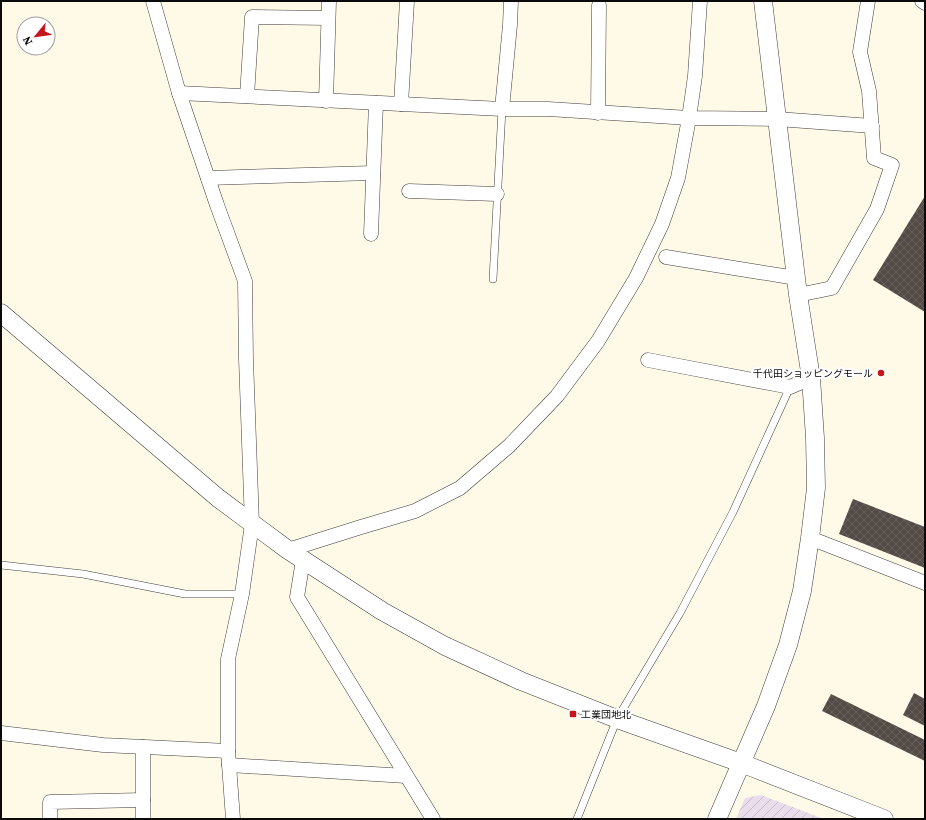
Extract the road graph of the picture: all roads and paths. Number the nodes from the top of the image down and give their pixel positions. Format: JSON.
{"nodes":[{"id":1,"x":153,"y":1,"type":"edge"},
{"id":2,"x":329,"y":1,"type":"edge"},
{"id":3,"x":407,"y":1,"type":"edge"},
{"id":4,"x":510,"y":1,"type":"edge"},
{"id":5,"x":700,"y":1,"type":"edge"},
{"id":6,"x":763,"y":1,"type":"edge"},
{"id":7,"x":868,"y":1,"type":"edge"},
{"id":8,"x":922,"y":1,"type":"edge"},
{"id":9,"x":925,"y":3,"type":"edge"},
{"id":10,"x":599,"y":5,"type":"dead end"},
{"id":11,"x":327,"y":18,"type":"junction"},
{"id":12,"x":179,"y":93,"type":"junction"},
{"id":13,"x":247,"y":96,"type":"junction"},
{"id":14,"x":326,"y":100,"type":"junction"},
{"id":15,"x":376,"y":103,"type":"junction"},
{"id":16,"x":401,"y":104,"type":"junction"},
{"id":17,"x":502,"y":109,"type":"junction"},
{"id":18,"x":598,"y":113,"type":"junction"},
{"id":19,"x":689,"y":118,"type":"junction"},
{"id":20,"x":777,"y":119,"type":"junction"},
{"id":21,"x":872,"y":126,"type":"junction"},
{"id":22,"x":373,"y":173,"type":"junction"},
{"id":23,"x":208,"y":178,"type":"junction"},
{"id":24,"x":409,"y":191,"type":"dead end"},
{"id":25,"x":497,"y":194,"type":"junction"},
{"id":26,"x":371,"y":234,"type":"dead end"},
{"id":27,"x":666,"y":257,"type":"dead end"},
{"id":28,"x":493,"y":279,"type":"dead end"},
{"id":29,"x":797,"y":287,"type":"junction"},
{"id":30,"x":1,"y":313,"type":"edge"},
{"id":31,"x":648,"y":360,"type":"dead end"},
{"id":32,"x":811,"y":378,"type":"junction"},
{"id":33,"x":790,"y":387,"type":"junction"},
{"id":34,"x":252,"y":524,"type":"junction"},
{"id":35,"x":810,"y":538,"type":"junction"},
{"id":36,"x":296,"y":555,"type":"junction"},
{"id":37,"x":1,"y":565,"type":"edge"},
{"id":38,"x":925,"y":583,"type":"edge"},
{"id":39,"x":242,"y":594,"type":"junction"},
{"id":40,"x":617,"y":719,"type":"junction"},
{"id":41,"x":1,"y":733,"type":"edge"},
{"id":42,"x":143,"y":747,"type":"junction"},
{"id":43,"x":229,"y":758,"type":"junction"},
{"id":44,"x":741,"y":763,"type":"junction"},
{"id":45,"x":406,"y":776,"type":"junction"},
{"id":46,"x":143,"y":800,"type":"junction"},
{"id":47,"x":50,"y":819,"type":"edge"},
{"id":48,"x":143,"y":819,"type":"edge"},
{"id":49,"x":233,"y":819,"type":"edge"},
{"id":50,"x":433,"y":819,"type":"edge"},
{"id":51,"x":577,"y":819,"type":"edge"},
{"id":52,"x":717,"y":819,"type":"edge"},
{"id":53,"x":884,"y":819,"type":"edge"}],
"edges":[{"from":1,"to":12,"type":"street"},
{"from":2,"to":11,"type":"street"},
{"from":3,"to":16,"type":"street"},
{"from":4,"to":17,"type":"street"},
{"from":5,"to":19,"type":"street"},
{"from":6,"to":20,"type":"street"},
{"from":7,"to":21,"type":"street"},
{"from":8,"to":9,"type":"street"},
{"from":10,"to":18,"type":"street"},
{"from":11,"to":13,"type":"street"},
{"from":11,"to":14,"type":"street"},
{"from":12,"to":13,"type":"street"},
{"from":12,"to":23,"type":"street"},
{"from":13,"to":14,"type":"street"},
{"from":14,"to":15,"type":"street"},
{"from":15,"to":16,"type":"street"},
{"from":15,"to":22,"type":"street"},
{"from":16,"to":17,"type":"street"},
{"from":17,"to":18,"type":"street"},
{"from":17,"to":25,"type":"lane"},
{"from":18,"to":19,"type":"street"},
{"from":19,"to":20,"type":"street"},
{"from":19,"to":36,"type":"street"},
{"from":20,"to":21,"type":"street"},
{"from":20,"to":29,"type":"street"},
{"from":21,"to":29,"type":"street"},
{"from":22,"to":23,"type":"street"},
{"from":22,"to":26,"type":"street"},
{"from":23,"to":34,"type":"street"},
{"from":24,"to":25,"type":"street"},
{"from":25,"to":28,"type":"lane"},
{"from":27,"to":29,"type":"street"},
{"from":29,"to":32,"type":"street"},
{"from":30,"to":34,"type":"street"},
{"from":31,"to":33,"type":"street"},
{"from":32,"to":33,"type":"street"},
{"from":32,"to":35,"type":"street"},
{"from":33,"to":40,"type":"lane"},
{"from":34,"to":36,"type":"street"},
{"from":34,"to":39,"type":"street"},
{"from":35,"to":38,"type":"street"},
{"from":35,"to":44,"type":"street"},
{"from":36,"to":40,"type":"street"},
{"from":36,"to":45,"type":"street"},
{"from":37,"to":39,"type":"lane"},
{"from":39,"to":43,"type":"street"},
{"from":40,"to":44,"type":"street"},
{"from":40,"to":51,"type":"lane"},
{"from":41,"to":42,"type":"street"},
{"from":42,"to":43,"type":"street"},
{"from":42,"to":46,"type":"street"},
{"from":43,"to":45,"type":"street"},
{"from":43,"to":49,"type":"street"},
{"from":44,"to":52,"type":"street"},
{"from":44,"to":53,"type":"street"},
{"from":45,"to":50,"type":"street"},
{"from":46,"to":47,"type":"street"},
{"from":46,"to":48,"type":"street"}]}
